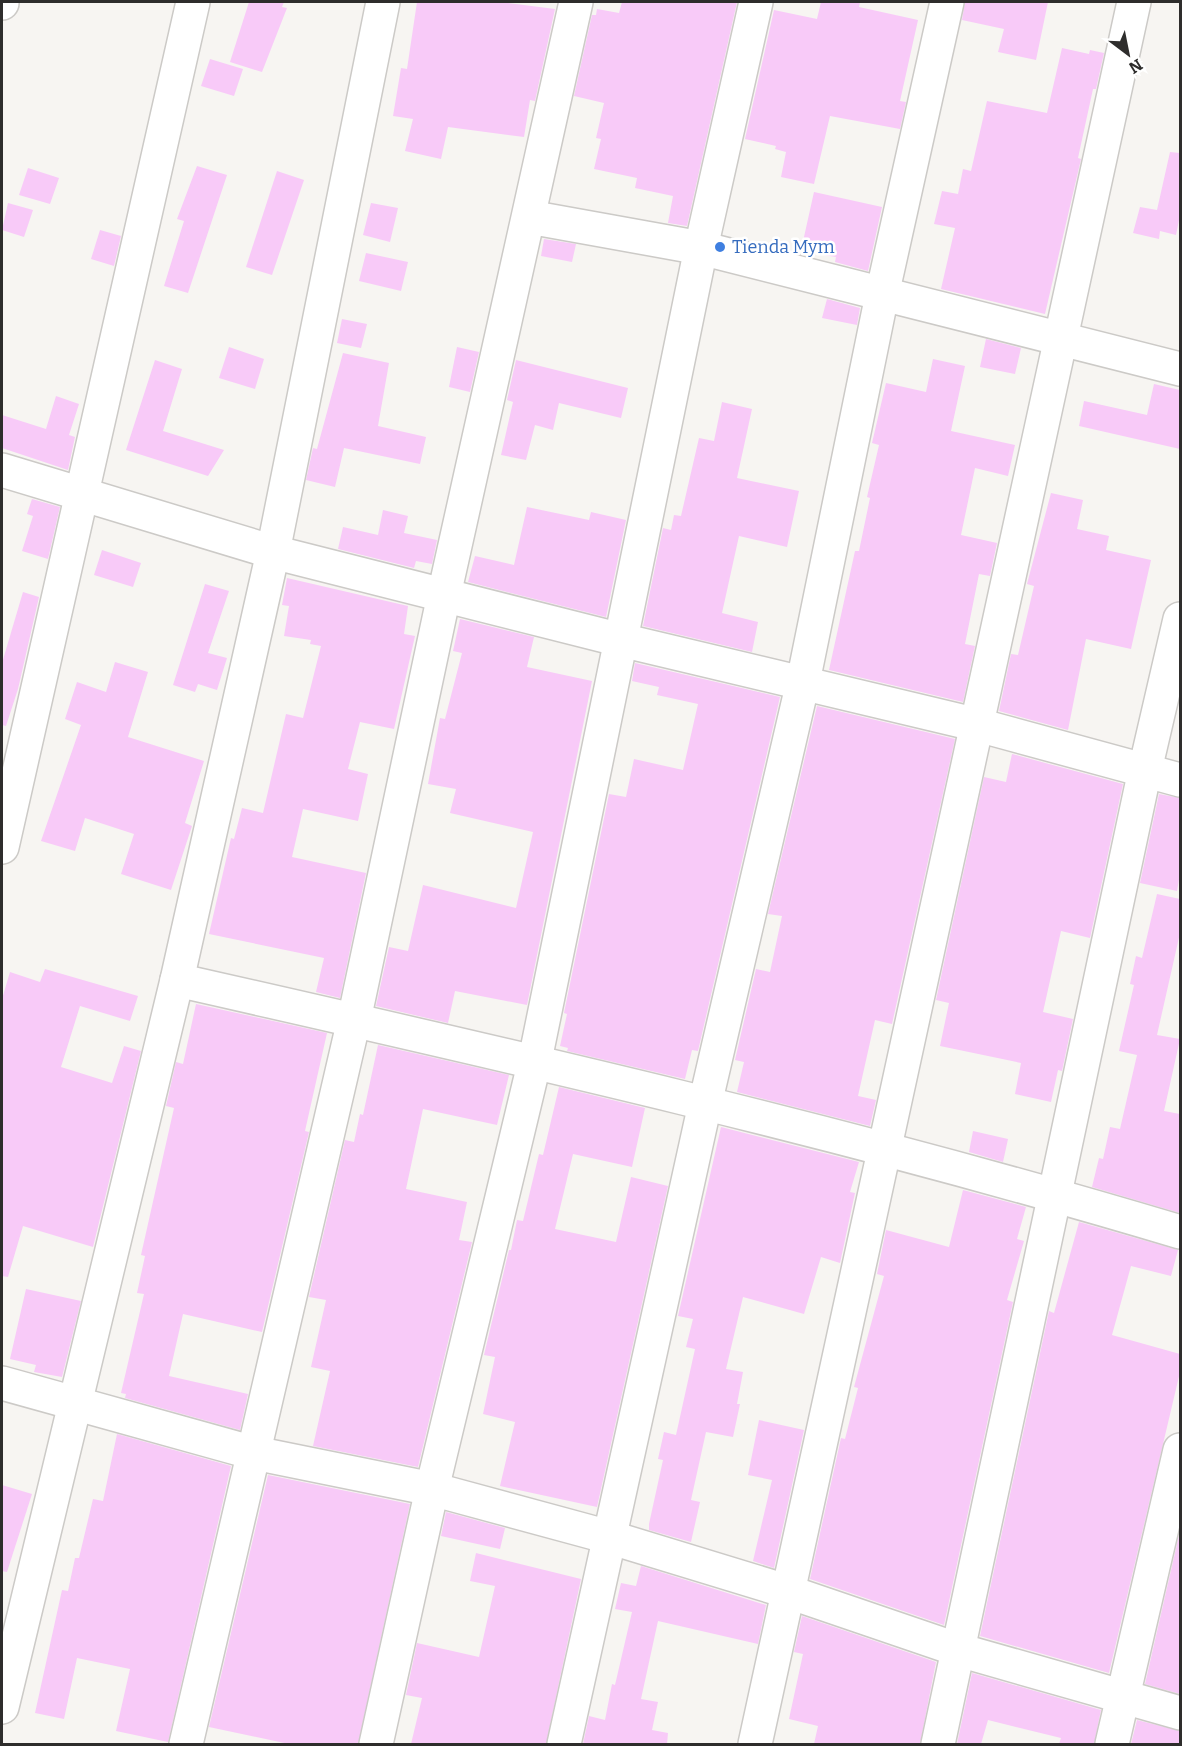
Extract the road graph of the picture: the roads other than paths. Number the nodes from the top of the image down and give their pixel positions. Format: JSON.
{"nodes":[{"id":1,"x":192,"y":2,"type":"edge"},
{"id":2,"x":383,"y":2,"type":"edge"},
{"id":3,"x":576,"y":2,"type":"edge"},
{"id":4,"x":756,"y":2,"type":"edge"},
{"id":5,"x":947,"y":2,"type":"edge"},
{"id":6,"x":1134,"y":2,"type":"edge"},
{"id":7,"x":530,"y":217,"type":"junction"},
{"id":8,"x":701,"y":248,"type":"junction"},
{"id":9,"x":882,"y":295,"type":"junction"},
{"id":10,"x":1062,"y":339,"type":"junction"},
{"id":11,"x":1180,"y":369,"type":"edge"},
{"id":12,"x":2,"y":470,"type":"edge"},
{"id":13,"x":81,"y":494,"type":"junction"},
{"id":14,"x":273,"y":552,"type":"junction"},
{"id":15,"x":444,"y":595,"type":"junction"},
{"id":16,"x":1180,"y":619,"type":"edge"},
{"id":17,"x":621,"y":640,"type":"junction"},
{"id":18,"x":803,"y":682,"type":"junction"},
{"id":19,"x":978,"y":725,"type":"junction"},
{"id":20,"x":1145,"y":770,"type":"junction"},
{"id":21,"x":1180,"y":780,"type":"edge"},
{"id":22,"x":2,"y":847,"type":"edge"},
{"id":23,"x":177,"y":980,"type":"junction"},
{"id":24,"x":354,"y":1020,"type":"junction"},
{"id":25,"x":535,"y":1060,"type":"junction"},
{"id":26,"x":705,"y":1104,"type":"junction"},
{"id":27,"x":883,"y":1147,"type":"junction"},
{"id":28,"x":1057,"y":1195,"type":"junction"},
{"id":29,"x":1180,"y":1232,"type":"edge"},
{"id":30,"x":2,"y":1383,"type":"edge"},
{"id":31,"x":76,"y":1405,"type":"junction"},
{"id":32,"x":1180,"y":1450,"type":"edge"},
{"id":33,"x":254,"y":1453,"type":"junction"},
{"id":34,"x":432,"y":1489,"type":"junction"},
{"id":35,"x":609,"y":1537,"type":"junction"},
{"id":36,"x":786,"y":1591,"type":"junction"},
{"id":37,"x":959,"y":1650,"type":"junction"},
{"id":38,"x":1122,"y":1697,"type":"junction"},
{"id":39,"x":2,"y":1707,"type":"edge"},
{"id":40,"x":1180,"y":1713,"type":"edge"},
{"id":41,"x":186,"y":1744,"type":"edge"},
{"id":42,"x":376,"y":1744,"type":"edge"},
{"id":43,"x":564,"y":1744,"type":"edge"},
{"id":44,"x":754,"y":1744,"type":"edge"},
{"id":45,"x":938,"y":1744,"type":"edge"},
{"id":46,"x":1112,"y":1744,"type":"edge"}],
"edges":[{"from":1,"to":13,"type":"street"},
{"from":2,"to":14,"type":"street"},
{"from":3,"to":7,"type":"street"},
{"from":4,"to":8,"type":"street"},
{"from":5,"to":9,"type":"street"},
{"from":6,"to":10,"type":"street"},
{"from":7,"to":8,"type":"street"},
{"from":7,"to":15,"type":"street"},
{"from":8,"to":9,"type":"street"},
{"from":8,"to":17,"type":"street"},
{"from":9,"to":10,"type":"street"},
{"from":9,"to":18,"type":"street"},
{"from":10,"to":11,"type":"street"},
{"from":10,"to":19,"type":"street"},
{"from":12,"to":13,"type":"street"},
{"from":13,"to":14,"type":"street"},
{"from":13,"to":22,"type":"street"},
{"from":14,"to":15,"type":"street"},
{"from":14,"to":23,"type":"street"},
{"from":15,"to":17,"type":"street"},
{"from":15,"to":24,"type":"street"},
{"from":16,"to":20,"type":"street"},
{"from":17,"to":18,"type":"street"},
{"from":17,"to":25,"type":"street"},
{"from":18,"to":19,"type":"street"},
{"from":18,"to":26,"type":"street"},
{"from":19,"to":20,"type":"street"},
{"from":19,"to":27,"type":"street"},
{"from":20,"to":21,"type":"street"},
{"from":20,"to":28,"type":"street"},
{"from":23,"to":24,"type":"street"},
{"from":23,"to":31,"type":"street"},
{"from":24,"to":25,"type":"street"},
{"from":24,"to":33,"type":"street"},
{"from":25,"to":26,"type":"street"},
{"from":25,"to":34,"type":"street"},
{"from":26,"to":27,"type":"street"},
{"from":26,"to":35,"type":"street"},
{"from":27,"to":28,"type":"street"},
{"from":27,"to":36,"type":"street"},
{"from":28,"to":29,"type":"street"},
{"from":28,"to":37,"type":"street"},
{"from":30,"to":31,"type":"street"},
{"from":31,"to":33,"type":"street"},
{"from":31,"to":39,"type":"street"},
{"from":32,"to":38,"type":"street"},
{"from":33,"to":34,"type":"street"},
{"from":33,"to":41,"type":"street"},
{"from":34,"to":35,"type":"street"},
{"from":34,"to":42,"type":"street"},
{"from":35,"to":36,"type":"street"},
{"from":35,"to":43,"type":"street"},
{"from":36,"to":37,"type":"street"},
{"from":36,"to":44,"type":"street"},
{"from":37,"to":38,"type":"street"},
{"from":37,"to":45,"type":"street"},
{"from":38,"to":40,"type":"street"},
{"from":38,"to":46,"type":"street"}]}
